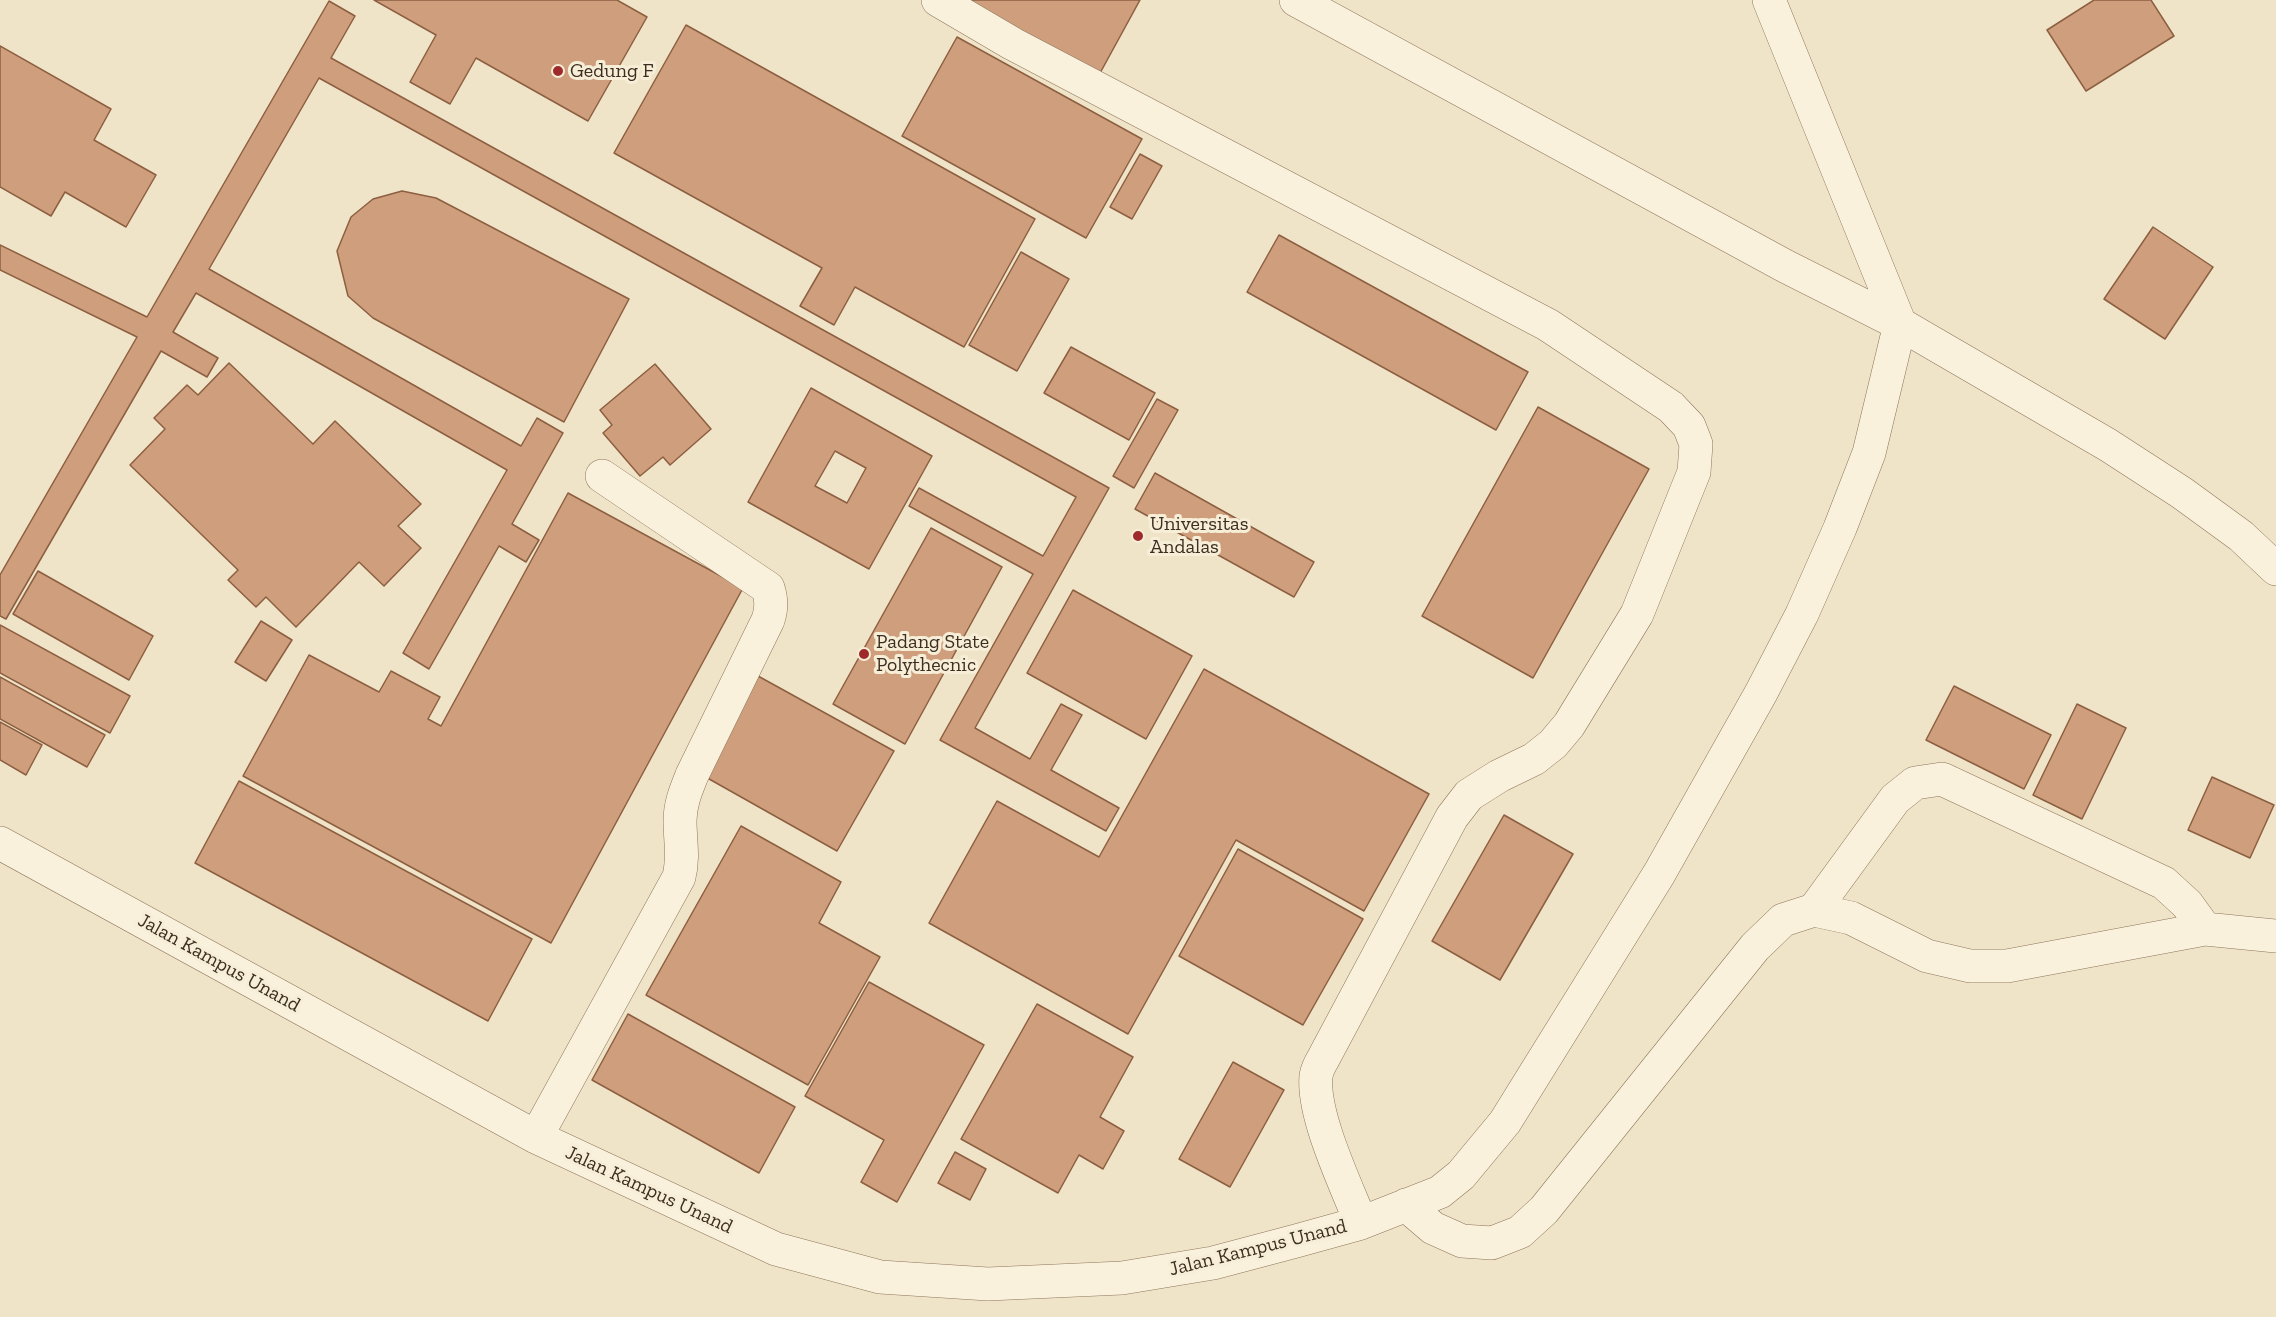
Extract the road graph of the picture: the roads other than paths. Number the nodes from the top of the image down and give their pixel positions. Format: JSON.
{"nodes":[{"id":1,"x":938,"y":0,"type":"edge"},
{"id":2,"x":1296,"y":0,"type":"edge"},
{"id":3,"x":1769,"y":0,"type":"edge"},
{"id":4,"x":1900,"y":324,"type":"junction"},
{"id":5,"x":602,"y":476,"type":"dead end"},
{"id":6,"x":2276,"y":569,"type":"edge"},
{"id":7,"x":0,"y":843,"type":"edge"},
{"id":8,"x":1814,"y":910,"type":"junction"},
{"id":9,"x":2205,"y":929,"type":"junction"},
{"id":10,"x":2276,"y":936,"type":"edge"},
{"id":11,"x":536,"y":1137,"type":"junction"},
{"id":12,"x":1406,"y":1205,"type":"junction"},
{"id":13,"x":1361,"y":1223,"type":"junction"}],
"edges":[{"from":1,"to":13,"type":"street"},
{"from":2,"to":4,"type":"street"},
{"from":3,"to":4,"type":"street"},
{"from":4,"to":6,"type":"street"},
{"from":4,"to":12,"type":"street","name":"Jalan Kampus Unand"},
{"from":5,"to":11,"type":"street"},
{"from":7,"to":11,"type":"street","name":"Jalan Kampus Unand"},
{"from":8,"to":9,"type":"street"},
{"from":8,"to":9,"type":"street"},
{"from":8,"to":12,"type":"street"},
{"from":9,"to":10,"type":"street"},
{"from":11,"to":13,"type":"street","name":"Jalan Kampus Unand"},
{"from":12,"to":13,"type":"street","name":"Jalan Kampus Unand"}]}
